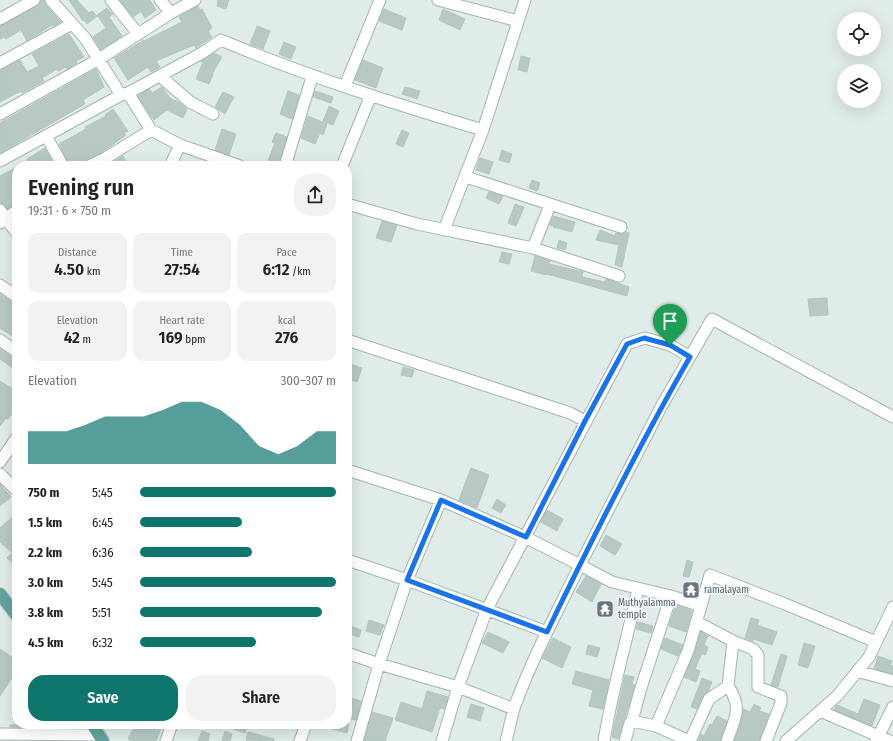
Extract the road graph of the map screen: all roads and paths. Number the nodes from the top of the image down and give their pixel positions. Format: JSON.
{"nodes":[{"id":1,"x":34,"y":0,"type":"edge"},
{"id":2,"x":51,"y":0,"type":"edge"},
{"id":3,"x":111,"y":0,"type":"edge"},
{"id":4,"x":160,"y":0,"type":"edge"},
{"id":5,"x":195,"y":0,"type":"edge"},
{"id":6,"x":380,"y":0,"type":"edge"},
{"id":7,"x":438,"y":0,"type":"edge"},
{"id":8,"x":525,"y":0,"type":"edge"},
{"id":9,"x":171,"y":13,"type":"junction"},
{"id":10,"x":0,"y":19,"type":"edge"},
{"id":11,"x":518,"y":21,"type":"junction"},
{"id":12,"x":72,"y":24,"type":"junction"},
{"id":13,"x":138,"y":34,"type":"junction"},
{"id":14,"x":99,"y":59,"type":"junction"},
{"id":15,"x":0,"y":63,"type":"edge"},
{"id":16,"x":160,"y":76,"type":"junction"},
{"id":17,"x":312,"y":77,"type":"junction"},
{"id":18,"x":345,"y":86,"type":"junction"},
{"id":19,"x":125,"y":94,"type":"junction"},
{"id":20,"x":370,"y":95,"type":"junction"},
{"id":21,"x":0,"y":114,"type":"edge"},
{"id":22,"x":213,"y":114,"type":"dead end"},
{"id":23,"x":150,"y":130,"type":"junction"},
{"id":24,"x":483,"y":130,"type":"junction"},
{"id":25,"x":46,"y":136,"type":"junction"},
{"id":26,"x":180,"y":145,"type":"junction"},
{"id":27,"x":0,"y":161,"type":"edge"},
{"id":28,"x":60,"y":161,"type":"edge"},
{"id":29,"x":107,"y":161,"type":"edge"},
{"id":30,"x":172,"y":161,"type":"edge"},
{"id":31,"x":226,"y":161,"type":"edge"},
{"id":32,"x":287,"y":161,"type":"edge"},
{"id":33,"x":344,"y":161,"type":"edge"},
{"id":34,"x":466,"y":178,"type":"junction"},
{"id":35,"x":352,"y":205,"type":"edge"},
{"id":36,"x":550,"y":205,"type":"junction"},
{"id":37,"x":12,"y":212,"type":"edge"},
{"id":38,"x":2,"y":217,"type":"edge"},
{"id":39,"x":620,"y":227,"type":"dead end"},
{"id":40,"x":12,"y":228,"type":"edge"},
{"id":41,"x":444,"y":230,"type":"junction"},
{"id":42,"x":533,"y":248,"type":"junction"},
{"id":43,"x":619,"y":276,"type":"dead end"},
{"id":44,"x":0,"y":286,"type":"edge"},
{"id":45,"x":12,"y":294,"type":"edge"},
{"id":46,"x":0,"y":340,"type":"edge"},
{"id":47,"x":352,"y":342,"type":"edge"},
{"id":48,"x":12,"y":348,"type":"edge"},
{"id":49,"x":690,"y":357,"type":"junction"},
{"id":50,"x":893,"y":417,"type":"edge"},
{"id":51,"x":585,"y":421,"type":"junction"},
{"id":52,"x":12,"y":444,"type":"edge"},
{"id":53,"x":0,"y":462,"type":"edge"},
{"id":54,"x":352,"y":472,"type":"edge"},
{"id":55,"x":0,"y":474,"type":"edge"},
{"id":56,"x":12,"y":486,"type":"edge"},
{"id":57,"x":441,"y":500,"type":"junction"},
{"id":58,"x":526,"y":537,"type":"junction"},
{"id":59,"x":352,"y":562,"type":"edge"},
{"id":60,"x":580,"y":565,"type":"junction"},
{"id":61,"x":407,"y":580,"type":"junction"},
{"id":62,"x":638,"y":589,"type":"junction"},
{"id":63,"x":0,"y":594,"type":"edge"},
{"id":64,"x":671,"y":596,"type":"junction"},
{"id":65,"x":701,"y":606,"type":"junction"},
{"id":66,"x":893,"y":607,"type":"edge"},
{"id":67,"x":487,"y":609,"type":"junction"},
{"id":68,"x":12,"y":610,"type":"edge"},
{"id":69,"x":696,"y":622,"type":"junction"},
{"id":70,"x":547,"y":632,"type":"junction"},
{"id":71,"x":733,"y":641,"type":"junction"},
{"id":72,"x":876,"y":642,"type":"junction"},
{"id":73,"x":352,"y":655,"type":"edge"},
{"id":74,"x":379,"y":664,"type":"junction"},
{"id":75,"x":857,"y":671,"type":"junction"},
{"id":76,"x":893,"y":682,"type":"edge"},
{"id":77,"x":728,"y":686,"type":"junction"},
{"id":78,"x":458,"y":687,"type":"junction"},
{"id":79,"x":893,"y":707,"type":"edge"},
{"id":80,"x":514,"y":708,"type":"junction"},
{"id":81,"x":820,"y":711,"type":"junction"},
{"id":82,"x":632,"y":722,"type":"junction"},
{"id":83,"x":656,"y":726,"type":"junction"},
{"id":84,"x":95,"y":729,"type":"edge"},
{"id":85,"x":170,"y":729,"type":"edge"},
{"id":86,"x":304,"y":729,"type":"edge"},
{"id":87,"x":0,"y":734,"type":"edge"},
{"id":88,"x":101,"y":738,"type":"edge"},
{"id":89,"x":877,"y":739,"type":"edge"},
{"id":90,"x":166,"y":741,"type":"edge"},
{"id":91,"x":300,"y":741,"type":"edge"},
{"id":92,"x":357,"y":741,"type":"edge"},
{"id":93,"x":442,"y":741,"type":"edge"},
{"id":94,"x":506,"y":741,"type":"edge"},
{"id":95,"x":604,"y":741,"type":"edge"},
{"id":96,"x":625,"y":741,"type":"edge"},
{"id":97,"x":689,"y":741,"type":"edge"},
{"id":98,"x":727,"y":741,"type":"edge"},
{"id":99,"x":766,"y":741,"type":"edge"},
{"id":100,"x":786,"y":741,"type":"edge"},
{"id":101,"x":890,"y":741,"type":"edge"}],
"edges":[{"from":1,"to":10,"type":"street"},
{"from":2,"to":12,"type":"street"},
{"from":3,"to":13,"type":"street"},
{"from":4,"to":9,"type":"street"},
{"from":5,"to":9,"type":"street"},
{"from":6,"to":18,"type":"street"},
{"from":7,"to":11,"type":"street"},
{"from":8,"to":11,"type":"street"},
{"from":9,"to":13,"type":"street"},
{"from":11,"to":24,"type":"street"},
{"from":12,"to":14,"type":"street"},
{"from":12,"to":15,"type":"street"},
{"from":13,"to":14,"type":"street"},
{"from":14,"to":19,"type":"street"},
{"from":14,"to":21,"type":"street"},
{"from":16,"to":17,"type":"street"},
{"from":16,"to":19,"type":"street"},
{"from":16,"to":22,"type":"street"},
{"from":17,"to":18,"type":"street"},
{"from":17,"to":32,"type":"street"},
{"from":18,"to":20,"type":"street"},
{"from":19,"to":23,"type":"street"},
{"from":19,"to":25,"type":"street"},
{"from":20,"to":24,"type":"street"},
{"from":20,"to":33,"type":"street"},
{"from":23,"to":26,"type":"street"},
{"from":23,"to":29,"type":"street"},
{"from":24,"to":34,"type":"street"},
{"from":25,"to":27,"type":"street"},
{"from":25,"to":28,"type":"street"},
{"from":26,"to":30,"type":"street"},
{"from":26,"to":31,"type":"street"},
{"from":34,"to":36,"type":"street"},
{"from":34,"to":41,"type":"street"},
{"from":35,"to":41,"type":"street"},
{"from":36,"to":39,"type":"street"},
{"from":36,"to":42,"type":"street"},
{"from":37,"to":38,"type":"street"},
{"from":38,"to":40,"type":"street"},
{"from":41,"to":42,"type":"street"},
{"from":42,"to":43,"type":"street"},
{"from":44,"to":45,"type":"street"},
{"from":46,"to":48,"type":"street"},
{"from":47,"to":51,"type":"street"},
{"from":49,"to":50,"type":"street"},
{"from":49,"to":51,"type":"street"},
{"from":49,"to":60,"type":"street"},
{"from":51,"to":58,"type":"street"},
{"from":52,"to":53,"type":"street"},
{"from":54,"to":57,"type":"street"},
{"from":55,"to":56,"type":"street"},
{"from":57,"to":58,"type":"street"},
{"from":57,"to":61,"type":"street"},
{"from":58,"to":60,"type":"street"},
{"from":58,"to":67,"type":"street"},
{"from":59,"to":61,"type":"street"},
{"from":60,"to":62,"type":"street"},
{"from":60,"to":70,"type":"street"},
{"from":61,"to":67,"type":"street"},
{"from":61,"to":74,"type":"street"},
{"from":62,"to":64,"type":"street"},
{"from":62,"to":95,"type":"street"},
{"from":63,"to":68,"type":"main road"},
{"from":64,"to":65,"type":"street"},
{"from":64,"to":82,"type":"street"},
{"from":65,"to":69,"type":"street"},
{"from":65,"to":72,"type":"street"},
{"from":66,"to":72,"type":"street"},
{"from":67,"to":70,"type":"street"},
{"from":67,"to":78,"type":"street"},
{"from":69,"to":71,"type":"street"},
{"from":69,"to":83,"type":"street"},
{"from":70,"to":80,"type":"street"},
{"from":71,"to":77,"type":"street"},
{"from":71,"to":99,"type":"street"},
{"from":72,"to":75,"type":"street"},
{"from":73,"to":74,"type":"street"},
{"from":74,"to":78,"type":"street"},
{"from":74,"to":92,"type":"street"},
{"from":75,"to":76,"type":"street"},
{"from":75,"to":81,"type":"street"},
{"from":77,"to":97,"type":"street"},
{"from":77,"to":98,"type":"street"},
{"from":78,"to":80,"type":"street"},
{"from":78,"to":93,"type":"street"},
{"from":79,"to":89,"type":"street"},
{"from":80,"to":94,"type":"street"},
{"from":81,"to":89,"type":"street"},
{"from":81,"to":100,"type":"street"},
{"from":82,"to":83,"type":"street"},
{"from":82,"to":96,"type":"street"},
{"from":83,"to":97,"type":"street"},
{"from":84,"to":88,"type":"main road"},
{"from":85,"to":90,"type":"street"},
{"from":86,"to":91,"type":"street"},
{"from":87,"to":88,"type":"street"},
{"from":89,"to":101,"type":"street"}]}
